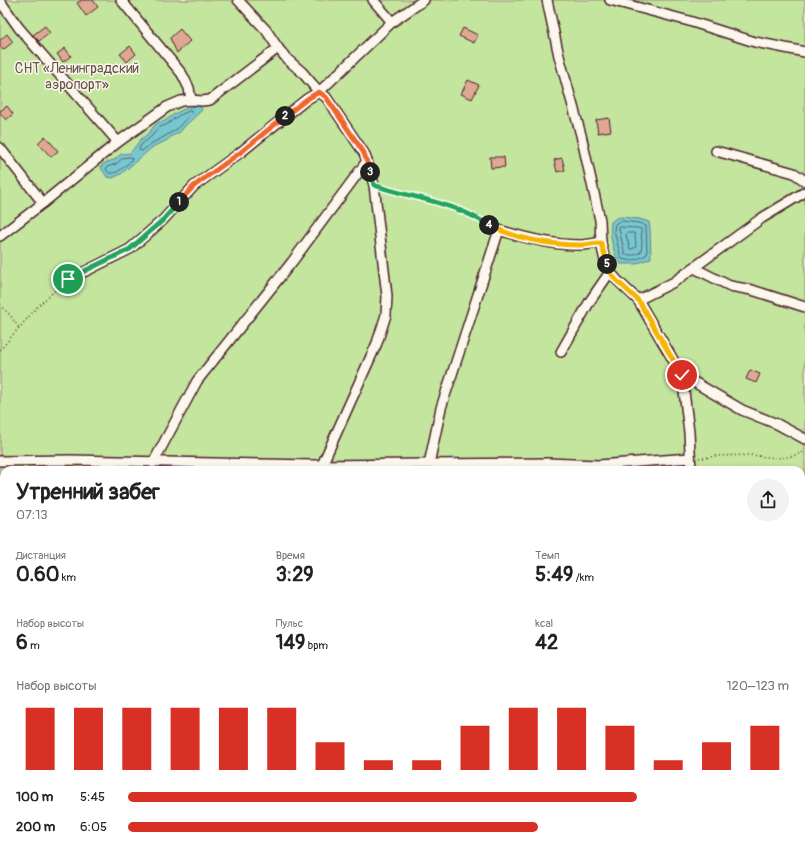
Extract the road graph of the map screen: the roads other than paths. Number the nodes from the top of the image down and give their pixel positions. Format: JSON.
{"nodes":[{"id":1,"x":121,"y":0,"type":"edge"},
{"id":2,"x":238,"y":0,"type":"edge"},
{"id":3,"x":373,"y":0,"type":"edge"},
{"id":4,"x":424,"y":0,"type":"edge"},
{"id":5,"x":547,"y":0,"type":"edge"},
{"id":6,"x":610,"y":0,"type":"edge"},
{"id":7,"x":0,"y":2,"type":"edge"},
{"id":8,"x":392,"y":22,"type":"junction"},
{"id":9,"x":278,"y":48,"type":"junction"},
{"id":10,"x":805,"y":52,"type":"edge"},
{"id":11,"x":319,"y":92,"type":"junction"},
{"id":12,"x":191,"y":100,"type":"junction"},
{"id":13,"x":118,"y":142,"type":"junction"},
{"id":14,"x":0,"y":148,"type":"edge"},
{"id":15,"x":716,"y":151,"type":"dead end"},
{"id":16,"x":367,"y":161,"type":"junction"},
{"id":17,"x":805,"y":181,"type":"edge"},
{"id":18,"x":805,"y":192,"type":"edge"},
{"id":19,"x":43,"y":203,"type":"junction"},
{"id":20,"x":0,"y":236,"type":"edge"},
{"id":21,"x":601,"y":243,"type":"junction"},
{"id":22,"x":694,"y":268,"type":"junction"},
{"id":23,"x":84,"y":272,"type":"road end"},
{"id":24,"x":610,"y":272,"type":"junction"},
{"id":25,"x":638,"y":300,"type":"junction"},
{"id":26,"x":805,"y":307,"type":"edge"},
{"id":27,"x":561,"y":352,"type":"dead end"},
{"id":28,"x":682,"y":375,"type":"junction"},
{"id":29,"x":805,"y":439,"type":"edge"},
{"id":30,"x":690,"y":458,"type":"junction"},
{"id":31,"x":0,"y":461,"type":"edge"},
{"id":32,"x":153,"y":463,"type":"junction"},
{"id":33,"x":429,"y":464,"type":"junction"},
{"id":34,"x":274,"y":466,"type":"edge"},
{"id":35,"x":316,"y":466,"type":"edge"},
{"id":36,"x":353,"y":466,"type":"edge"},
{"id":37,"x":446,"y":466,"type":"edge"},
{"id":38,"x":478,"y":466,"type":"edge"},
{"id":39,"x":577,"y":466,"type":"edge"},
{"id":40,"x":616,"y":466,"type":"edge"},
{"id":41,"x":691,"y":466,"type":"edge"}],
"edges":[{"from":1,"to":12,"type":"street"},
{"from":2,"to":9,"type":"street"},
{"from":3,"to":8,"type":"street"},
{"from":4,"to":8,"type":"street"},
{"from":5,"to":21,"type":"street"},
{"from":6,"to":10,"type":"street"},
{"from":7,"to":13,"type":"street"},
{"from":8,"to":11,"type":"street"},
{"from":9,"to":11,"type":"street"},
{"from":9,"to":12,"type":"street"},
{"from":11,"to":16,"type":"street"},
{"from":11,"to":23,"type":"street"},
{"from":12,"to":13,"type":"street"},
{"from":13,"to":19,"type":"street"},
{"from":14,"to":19,"type":"street"},
{"from":15,"to":17,"type":"street"},
{"from":16,"to":32,"type":"street"},
{"from":16,"to":35,"type":"street"},
{"from":18,"to":22,"type":"street"},
{"from":19,"to":20,"type":"street"},
{"from":21,"to":24,"type":"street"},
{"from":21,"to":33,"type":"street"},
{"from":22,"to":25,"type":"street"},
{"from":22,"to":26,"type":"street"},
{"from":24,"to":25,"type":"street"},
{"from":24,"to":27,"type":"street"},
{"from":25,"to":28,"type":"street"},
{"from":28,"to":29,"type":"street"},
{"from":28,"to":30,"type":"street"},
{"from":30,"to":40,"type":"street"},
{"from":30,"to":41,"type":"street"},
{"from":31,"to":32,"type":"street"},
{"from":32,"to":34,"type":"street"},
{"from":33,"to":36,"type":"street"},
{"from":33,"to":37,"type":"street"},
{"from":38,"to":39,"type":"street"}]}
